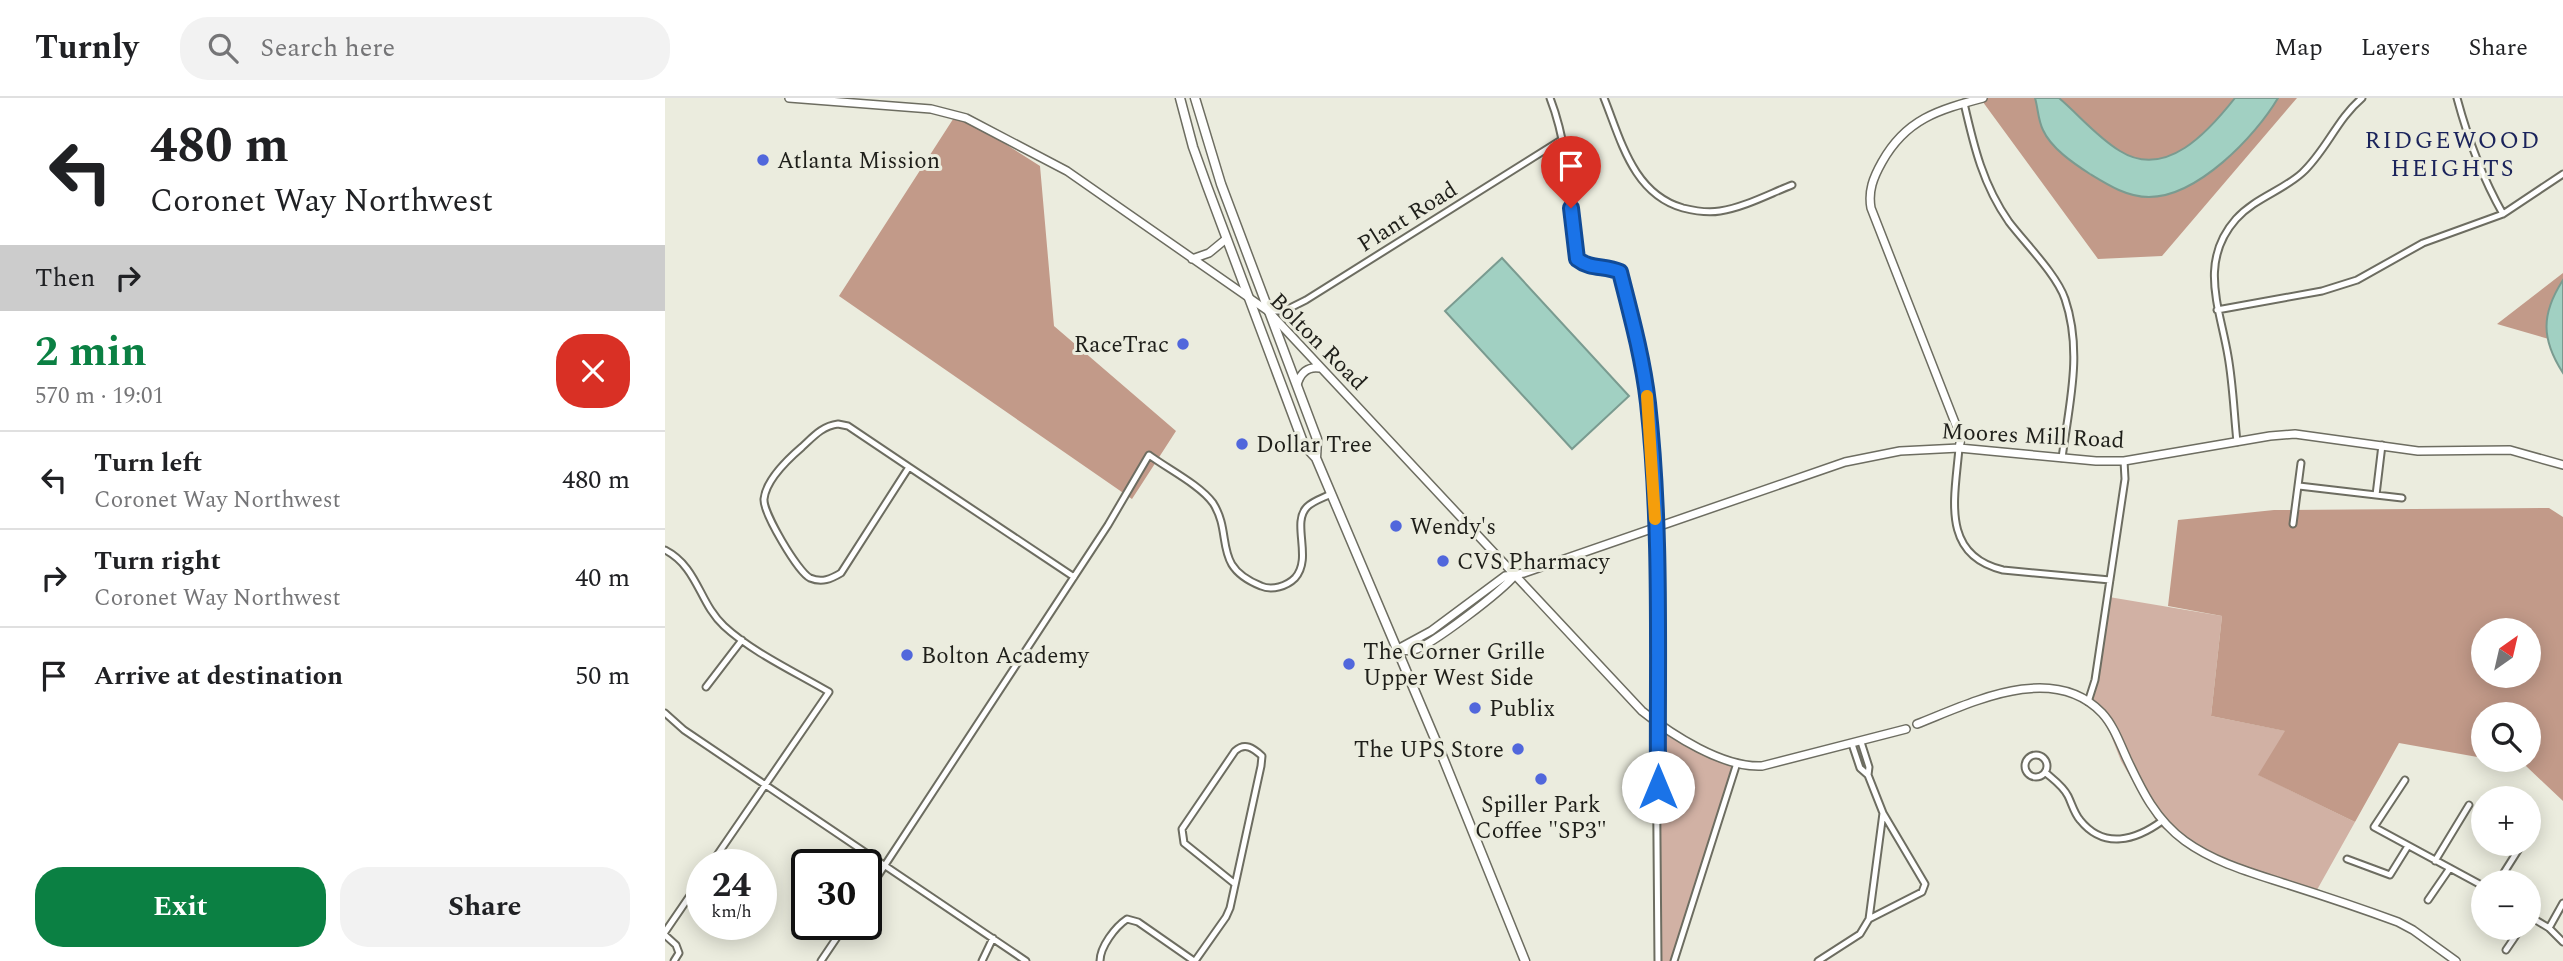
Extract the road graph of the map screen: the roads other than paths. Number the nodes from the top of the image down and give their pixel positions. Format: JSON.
{"nodes":[{"id":1,"x":789,"y":98,"type":"edge"},
{"id":2,"x":1195,"y":98,"type":"edge"},
{"id":3,"x":1550,"y":98,"type":"edge"},
{"id":4,"x":1604,"y":98,"type":"edge"},
{"id":5,"x":1983,"y":98,"type":"edge"},
{"id":6,"x":2362,"y":98,"type":"edge"},
{"id":7,"x":2457,"y":98,"type":"edge"},
{"id":8,"x":1181,"y":103,"type":"edge"},
{"id":9,"x":1964,"y":103,"type":"junction"},
{"id":10,"x":1561,"y":140,"type":"junction"},
{"id":11,"x":2563,"y":174,"type":"edge"},
{"id":12,"x":1791,"y":185,"type":"dead end"},
{"id":13,"x":2503,"y":214,"type":"junction"},
{"id":14,"x":1226,"y":239,"type":"junction"},
{"id":15,"x":1192,"y":259,"type":"junction"},
{"id":16,"x":1248,"y":299,"type":"junction"},
{"id":17,"x":2217,"y":310,"type":"junction"},
{"id":18,"x":1268,"y":311,"type":"junction"},
{"id":19,"x":1321,"y":368,"type":"junction"},
{"id":20,"x":1297,"y":386,"type":"junction"},
{"id":21,"x":2237,"y":442,"type":"junction"},
{"id":22,"x":2382,"y":445,"type":"junction"},
{"id":23,"x":1959,"y":448,"type":"junction"},
{"id":24,"x":1317,"y":458,"type":"junction"},
{"id":25,"x":2062,"y":458,"type":"junction"},
{"id":26,"x":2124,"y":461,"type":"junction"},
{"id":27,"x":2301,"y":463,"type":"dead end"},
{"id":28,"x":2563,"y":464,"type":"edge"},
{"id":29,"x":909,"y":467,"type":"junction"},
{"id":30,"x":2299,"y":486,"type":"junction"},
{"id":31,"x":1331,"y":494,"type":"junction"},
{"id":32,"x":2376,"y":495,"type":"junction"},
{"id":33,"x":2402,"y":498,"type":"dead end"},
{"id":34,"x":2293,"y":524,"type":"dead end"},
{"id":35,"x":1656,"y":527,"type":"junction"},
{"id":36,"x":665,"y":550,"type":"edge"},
{"id":37,"x":1515,"y":575,"type":"junction"},
{"id":38,"x":1074,"y":577,"type":"junction"},
{"id":39,"x":2110,"y":580,"type":"junction"},
{"id":40,"x":742,"y":640,"type":"junction"},
{"id":41,"x":1396,"y":650,"type":"junction"},
{"id":42,"x":706,"y":687,"type":"dead end"},
{"id":43,"x":2088,"y":702,"type":"junction"},
{"id":44,"x":665,"y":713,"type":"edge"},
{"id":45,"x":1657,"y":723,"type":"junction"},
{"id":46,"x":1917,"y":724,"type":"dead end"},
{"id":47,"x":1906,"y":729,"type":"dead end"},
{"id":48,"x":1857,"y":743,"type":"junction"},
{"id":49,"x":1737,"y":763,"type":"junction"},
{"id":50,"x":2046,"y":773,"type":"junction"},
{"id":51,"x":2406,"y":780,"type":"dead end"},
{"id":52,"x":765,"y":785,"type":"junction"},
{"id":53,"x":2469,"y":805,"type":"dead end"},
{"id":54,"x":1883,"y":813,"type":"junction"},
{"id":55,"x":2162,"y":821,"type":"junction"},
{"id":56,"x":2408,"y":846,"type":"junction"},
{"id":57,"x":721,"y":849,"type":"edge"},
{"id":58,"x":2347,"y":859,"type":"dead end"},
{"id":59,"x":2435,"y":862,"type":"junction"},
{"id":60,"x":885,"y":865,"type":"junction"},
{"id":61,"x":2451,"y":868,"type":"junction"},
{"id":62,"x":882,"y":870,"type":"edge"},
{"id":63,"x":2471,"y":879,"type":"edge"},
{"id":64,"x":1235,"y":884,"type":"junction"},
{"id":65,"x":2428,"y":900,"type":"dead end"},
{"id":66,"x":686,"y":902,"type":"edge"},
{"id":67,"x":2563,"y":903,"type":"edge"},
{"id":68,"x":1869,"y":919,"type":"junction"},
{"id":69,"x":2541,"y":923,"type":"edge"},
{"id":70,"x":2549,"y":928,"type":"junction"},
{"id":71,"x":665,"y":934,"type":"edge"},
{"id":72,"x":993,"y":938,"type":"junction"},
{"id":73,"x":835,"y":940,"type":"edge"},
{"id":74,"x":2513,"y":940,"type":"edge"},
{"id":75,"x":2563,"y":942,"type":"edge"},
{"id":76,"x":2506,"y":950,"type":"dead end"},
{"id":77,"x":674,"y":961,"type":"edge"},
{"id":78,"x":821,"y":961,"type":"edge"},
{"id":79,"x":982,"y":961,"type":"edge"},
{"id":80,"x":1026,"y":961,"type":"edge"},
{"id":81,"x":1100,"y":961,"type":"edge"},
{"id":82,"x":1194,"y":961,"type":"edge"},
{"id":83,"x":1525,"y":961,"type":"edge"},
{"id":84,"x":1658,"y":961,"type":"edge"},
{"id":85,"x":1674,"y":961,"type":"edge"},
{"id":86,"x":1818,"y":961,"type":"edge"},
{"id":87,"x":2456,"y":961,"type":"edge"}],
"edges":[{"from":1,"to":15,"type":"street","name":"Bolton Road"},
{"from":2,"to":18,"type":"main road"},
{"from":3,"to":10,"type":"street"},
{"from":4,"to":12,"type":"street"},
{"from":5,"to":9,"type":"street"},
{"from":6,"to":17,"type":"street"},
{"from":7,"to":13,"type":"street"},
{"from":8,"to":14,"type":"main road"},
{"from":9,"to":23,"type":"street"},
{"from":9,"to":25,"type":"street"},
{"from":10,"to":18,"type":"street","name":"Plant Road"},
{"from":10,"to":35,"type":"street"},
{"from":11,"to":13,"type":"street"},
{"from":13,"to":17,"type":"street"},
{"from":14,"to":15,"type":"street"},
{"from":14,"to":16,"type":"main road"},
{"from":15,"to":16,"type":"street","name":"Bolton Road"},
{"from":16,"to":18,"type":"street","name":"Bolton Road"},
{"from":16,"to":24,"type":"main road"},
{"from":17,"to":21,"type":"street"},
{"from":18,"to":19,"type":"street","name":"Bolton Road"},
{"from":18,"to":20,"type":"main road"},
{"from":19,"to":20,"type":"street"},
{"from":19,"to":37,"type":"street","name":"Bolton Road"},
{"from":20,"to":24,"type":"main road"},
{"from":21,"to":22,"type":"street","name":"Moores Mill Road"},
{"from":21,"to":26,"type":"street","name":"Moores Mill Road"},
{"from":22,"to":28,"type":"street","name":"Moores Mill Road"},
{"from":22,"to":32,"type":"street"},
{"from":23,"to":25,"type":"street","name":"Moores Mill Road"},
{"from":23,"to":35,"type":"street","name":"Moores Mill Road"},
{"from":23,"to":39,"type":"street"},
{"from":24,"to":31,"type":"main road"},
{"from":25,"to":26,"type":"street","name":"Moores Mill Road"},
{"from":26,"to":39,"type":"street"},
{"from":27,"to":30,"type":"street"},
{"from":29,"to":29,"type":"street"},
{"from":29,"to":38,"type":"street"},
{"from":30,"to":32,"type":"street"},
{"from":30,"to":34,"type":"street"},
{"from":31,"to":38,"type":"street"},
{"from":31,"to":41,"type":"main road"},
{"from":32,"to":33,"type":"street"},
{"from":35,"to":37,"type":"street","name":"Moores Mill Road"},
{"from":35,"to":45,"type":"street"},
{"from":36,"to":40,"type":"street"},
{"from":37,"to":41,"type":"street","name":"Moores Mill Road"},
{"from":37,"to":45,"type":"street","name":"Bolton Road"},
{"from":38,"to":60,"type":"street"},
{"from":39,"to":43,"type":"street"},
{"from":40,"to":42,"type":"street"},
{"from":40,"to":52,"type":"street"},
{"from":41,"to":83,"type":"main road"},
{"from":43,"to":46,"type":"street"},
{"from":43,"to":55,"type":"street"},
{"from":44,"to":52,"type":"street"},
{"from":45,"to":49,"type":"street","name":"Bolton Road"},
{"from":45,"to":84,"type":"street"},
{"from":47,"to":48,"type":"street"},
{"from":48,"to":49,"type":"street"},
{"from":48,"to":54,"type":"street"},
{"from":49,"to":85,"type":"street"},
{"from":50,"to":50,"type":"street"},
{"from":50,"to":55,"type":"street"},
{"from":51,"to":56,"type":"street"},
{"from":52,"to":57,"type":"street"},
{"from":52,"to":60,"type":"street"},
{"from":53,"to":59,"type":"street"},
{"from":54,"to":68,"type":"street"},
{"from":54,"to":68,"type":"street"},
{"from":55,"to":87,"type":"street"},
{"from":56,"to":58,"type":"street"},
{"from":56,"to":59,"type":"street"},
{"from":59,"to":61,"type":"street"},
{"from":60,"to":62,"type":"street"},
{"from":60,"to":72,"type":"street"},
{"from":61,"to":63,"type":"street"},
{"from":61,"to":65,"type":"street"},
{"from":64,"to":64,"type":"street"},
{"from":64,"to":82,"type":"street"},
{"from":66,"to":71,"type":"street"},
{"from":67,"to":70,"type":"street"},
{"from":68,"to":86,"type":"street"},
{"from":69,"to":70,"type":"street"},
{"from":70,"to":75,"type":"street"},
{"from":71,"to":77,"type":"street"},
{"from":72,"to":79,"type":"street"},
{"from":72,"to":80,"type":"street"},
{"from":73,"to":78,"type":"street"},
{"from":74,"to":76,"type":"street"},
{"from":81,"to":82,"type":"street"}]}
